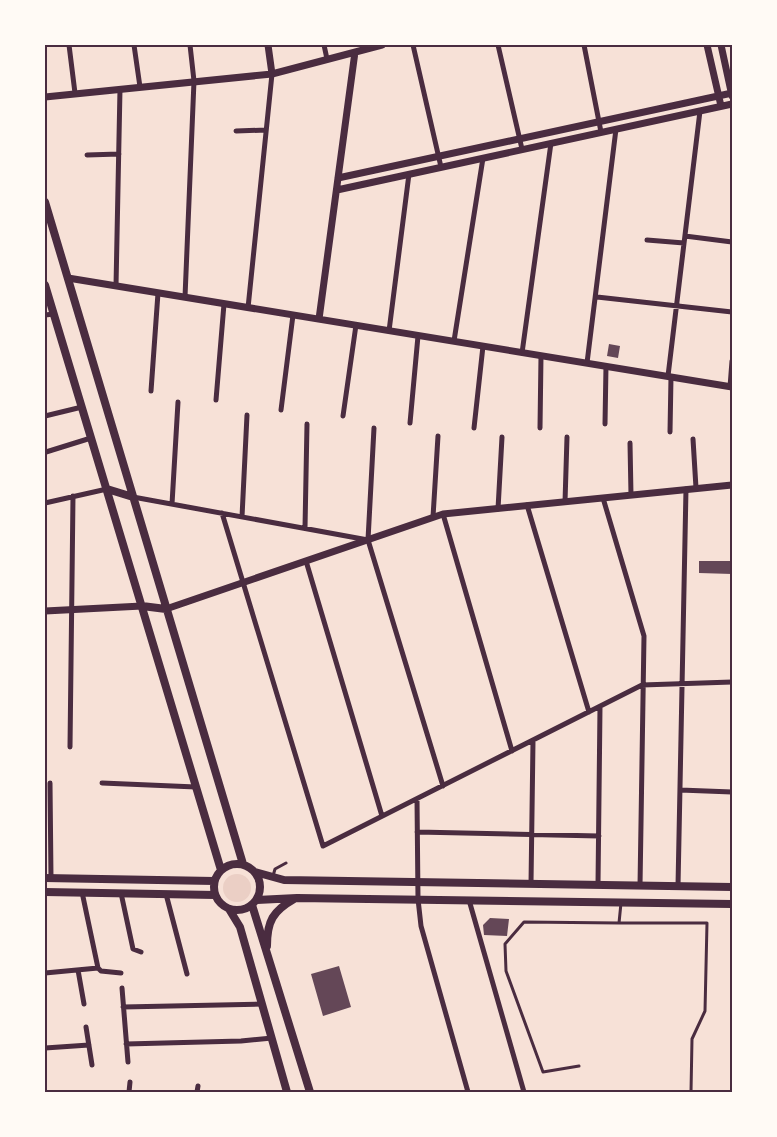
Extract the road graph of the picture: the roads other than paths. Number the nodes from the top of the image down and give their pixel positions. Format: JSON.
{"nodes":[{"id":1,"x":69,"y":45,"type":"edge"},
{"id":2,"x":134,"y":45,"type":"edge"},
{"id":3,"x":190,"y":45,"type":"edge"},
{"id":4,"x":268,"y":45,"type":"edge"},
{"id":5,"x":324,"y":45,"type":"edge"},
{"id":6,"x":382,"y":45,"type":"edge"},
{"id":7,"x":413,"y":45,"type":"edge"},
{"id":8,"x":498,"y":45,"type":"edge"},
{"id":9,"x":584,"y":45,"type":"edge"},
{"id":10,"x":707,"y":45,"type":"edge"},
{"id":11,"x":721,"y":45,"type":"edge"},
{"id":12,"x":355,"y":52,"type":"junction"},
{"id":13,"x":327,"y":59,"type":"junction"},
{"id":14,"x":272,"y":74,"type":"junction"},
{"id":15,"x":194,"y":82,"type":"junction"},
{"id":16,"x":140,"y":87,"type":"junction"},
{"id":17,"x":120,"y":89,"type":"junction"},
{"id":18,"x":75,"y":93,"type":"junction"},
{"id":19,"x":732,"y":94,"type":"edge"},
{"id":20,"x":718,"y":96,"type":"junction"},
{"id":21,"x":45,"y":97,"type":"edge"},
{"id":22,"x":732,"y":104,"type":"edge"},
{"id":23,"x":721,"y":106,"type":"junction"},
{"id":24,"x":700,"y":111,"type":"junction"},
{"id":25,"x":599,"y":122,"type":"junction"},
{"id":26,"x":616,"y":129,"type":"junction"},
{"id":27,"x":266,"y":130,"type":"junction"},
{"id":28,"x":236,"y":131,"type":"dead end"},
{"id":29,"x":601,"y":132,"type":"junction"},
{"id":30,"x":519,"y":139,"type":"junction"},
{"id":31,"x":551,"y":143,"type":"junction"},
{"id":32,"x":522,"y":149,"type":"junction"},
{"id":33,"x":119,"y":154,"type":"junction"},
{"id":34,"x":87,"y":155,"type":"dead end"},
{"id":35,"x":438,"y":156,"type":"junction"},
{"id":36,"x":483,"y":158,"type":"junction"},
{"id":37,"x":440,"y":167,"type":"junction"},
{"id":38,"x":362,"y":173,"type":"junction"},
{"id":39,"x":409,"y":174,"type":"junction"},
{"id":40,"x":338,"y":178,"type":"junction"},
{"id":41,"x":365,"y":184,"type":"junction"},
{"id":42,"x":337,"y":190,"type":"junction"},
{"id":43,"x":45,"y":202,"type":"edge"},
{"id":44,"x":685,"y":236,"type":"junction"},
{"id":45,"x":647,"y":240,"type":"dead end"},
{"id":46,"x":732,"y":242,"type":"edge"},
{"id":47,"x":684,"y":243,"type":"junction"},
{"id":48,"x":68,"y":278,"type":"junction"},
{"id":49,"x":45,"y":285,"type":"edge"},
{"id":50,"x":116,"y":286,"type":"junction"},
{"id":51,"x":158,"y":293,"type":"junction"},
{"id":52,"x":185,"y":297,"type":"junction"},
{"id":53,"x":596,"y":297,"type":"junction"},
{"id":54,"x":224,"y":304,"type":"junction"},
{"id":55,"x":676,"y":306,"type":"junction"},
{"id":56,"x":248,"y":308,"type":"junction"},
{"id":57,"x":732,"y":312,"type":"edge"},
{"id":58,"x":54,"y":314,"type":"junction"},
{"id":59,"x":45,"y":315,"type":"edge"},
{"id":60,"x":293,"y":315,"type":"junction"},
{"id":61,"x":319,"y":319,"type":"junction"},
{"id":62,"x":356,"y":325,"type":"junction"},
{"id":63,"x":389,"y":331,"type":"junction"},
{"id":64,"x":418,"y":336,"type":"junction"},
{"id":65,"x":454,"y":341,"type":"junction"},
{"id":66,"x":484,"y":346,"type":"junction"},
{"id":67,"x":522,"y":352,"type":"junction"},
{"id":68,"x":541,"y":356,"type":"junction"},
{"id":69,"x":732,"y":361,"type":"edge"},
{"id":70,"x":587,"y":363,"type":"junction"},
{"id":71,"x":606,"y":366,"type":"junction"},
{"id":72,"x":670,"y":377,"type":"junction"},
{"id":73,"x":731,"y":387,"type":"edge"},
{"id":74,"x":151,"y":392,"type":"dead end"},
{"id":75,"x":216,"y":400,"type":"dead end"},
{"id":76,"x":178,"y":402,"type":"dead end"},
{"id":77,"x":82,"y":407,"type":"junction"},
{"id":78,"x":281,"y":410,"type":"dead end"},
{"id":79,"x":247,"y":415,"type":"dead end"},
{"id":80,"x":45,"y":416,"type":"edge"},
{"id":81,"x":344,"y":416,"type":"dead end"},
{"id":82,"x":410,"y":423,"type":"dead end"},
{"id":83,"x":307,"y":424,"type":"dead end"},
{"id":84,"x":606,"y":424,"type":"dead end"},
{"id":85,"x":374,"y":428,"type":"dead end"},
{"id":86,"x":474,"y":428,"type":"dead end"},
{"id":87,"x":540,"y":428,"type":"dead end"},
{"id":88,"x":670,"y":432,"type":"dead end"},
{"id":89,"x":438,"y":436,"type":"dead end"},
{"id":90,"x":502,"y":437,"type":"dead end"},
{"id":91,"x":567,"y":437,"type":"dead end"},
{"id":92,"x":91,"y":438,"type":"junction"},
{"id":93,"x":693,"y":439,"type":"dead end"},
{"id":94,"x":630,"y":443,"type":"dead end"},
{"id":95,"x":46,"y":452,"type":"edge"},
{"id":96,"x":732,"y":485,"type":"edge"},
{"id":97,"x":696,"y":488,"type":"junction"},
{"id":98,"x":107,"y":489,"type":"junction"},
{"id":99,"x":686,"y":489,"type":"junction"},
{"id":100,"x":632,"y":495,"type":"junction"},
{"id":101,"x":73,"y":496,"type":"junction"},
{"id":102,"x":133,"y":497,"type":"junction"},
{"id":103,"x":603,"y":498,"type":"junction"},
{"id":104,"x":565,"y":502,"type":"junction"},
{"id":105,"x":45,"y":503,"type":"edge"},
{"id":106,"x":172,"y":504,"type":"junction"},
{"id":107,"x":527,"y":506,"type":"junction"},
{"id":108,"x":498,"y":509,"type":"junction"},
{"id":109,"x":222,"y":513,"type":"junction"},
{"id":110,"x":443,"y":514,"type":"junction"},
{"id":111,"x":242,"y":517,"type":"junction"},
{"id":112,"x":433,"y":517,"type":"junction"},
{"id":113,"x":305,"y":528,"type":"junction"},
{"id":114,"x":368,"y":540,"type":"junction"},
{"id":115,"x":306,"y":561,"type":"junction"},
{"id":116,"x":242,"y":583,"type":"junction"},
{"id":117,"x":142,"y":606,"type":"junction"},
{"id":118,"x":166,"y":609,"type":"junction"},
{"id":119,"x":72,"y":610,"type":"junction"},
{"id":120,"x":45,"y":611,"type":"edge"},
{"id":121,"x":732,"y":682,"type":"edge"},
{"id":122,"x":682,"y":684,"type":"junction"},
{"id":123,"x":642,"y":685,"type":"junction"},
{"id":124,"x":600,"y":707,"type":"junction"},
{"id":125,"x":589,"y":712,"type":"junction"},
{"id":126,"x":533,"y":740,"type":"junction"},
{"id":127,"x":70,"y":747,"type":"dead end"},
{"id":128,"x":512,"y":751,"type":"junction"},
{"id":129,"x":50,"y":783,"type":"dead end"},
{"id":130,"x":102,"y":783,"type":"dead end"},
{"id":131,"x":443,"y":786,"type":"junction"},
{"id":132,"x":196,"y":787,"type":"junction"},
{"id":133,"x":680,"y":790,"type":"junction"},
{"id":134,"x":732,"y":792,"type":"edge"},
{"id":135,"x":417,"y":799,"type":"junction"},
{"id":136,"x":382,"y":816,"type":"junction"},
{"id":137,"x":417,"y":832,"type":"junction"},
{"id":138,"x":532,"y":835,"type":"junction"},
{"id":139,"x":599,"y":836,"type":"junction"},
{"id":140,"x":286,"y":863,"type":"dead end"},
{"id":141,"x":243,"y":864,"type":"junction"},
{"id":142,"x":221,"y":870,"type":"junction"},
{"id":143,"x":255,"y":872,"type":"junction"},
{"id":144,"x":273,"y":877,"type":"junction"},
{"id":145,"x":48,"y":878,"type":"edge"},
{"id":146,"x":214,"y":881,"type":"junction"},
{"id":147,"x":418,"y":882,"type":"junction"},
{"id":148,"x":531,"y":884,"type":"junction"},
{"id":149,"x":598,"y":885,"type":"junction"},
{"id":150,"x":640,"y":886,"type":"junction"},
{"id":151,"x":678,"y":886,"type":"junction"},
{"id":152,"x":732,"y":887,"type":"edge"},
{"id":153,"x":45,"y":892,"type":"edge"},
{"id":154,"x":82,"y":892,"type":"junction"},
{"id":155,"x":121,"y":893,"type":"junction"},
{"id":156,"x":166,"y":894,"type":"junction"},
{"id":157,"x":215,"y":895,"type":"junction"},
{"id":158,"x":297,"y":898,"type":"junction"},
{"id":159,"x":418,"y":899,"type":"junction"},
{"id":160,"x":469,"y":900,"type":"junction"},
{"id":161,"x":621,"y":902,"type":"junction"},
{"id":162,"x":254,"y":903,"type":"junction"},
{"id":163,"x":732,"y":904,"type":"edge"},
{"id":164,"x":229,"y":909,"type":"junction"},
{"id":165,"x":619,"y":923,"type":"junction"},
{"id":166,"x":141,"y":952,"type":"dead end"},
{"id":167,"x":268,"y":956,"type":"junction"},
{"id":168,"x":98,"y":968,"type":"junction"},
{"id":169,"x":78,"y":970,"type":"junction"},
{"id":170,"x":45,"y":973,"type":"edge"},
{"id":171,"x":121,"y":973,"type":"dead end"},
{"id":172,"x":187,"y":974,"type":"dead end"},
{"id":173,"x":122,"y":988,"type":"dead end"},
{"id":174,"x":84,"y":1004,"type":"dead end"},
{"id":175,"x":262,"y":1004,"type":"junction"},
{"id":176,"x":124,"y":1007,"type":"junction"},
{"id":177,"x":86,"y":1027,"type":"dead end"},
{"id":178,"x":272,"y":1038,"type":"junction"},
{"id":179,"x":126,"y":1044,"type":"junction"},
{"id":180,"x":89,"y":1045,"type":"junction"},
{"id":181,"x":45,"y":1048,"type":"edge"},
{"id":182,"x":128,"y":1062,"type":"dead end"},
{"id":183,"x":92,"y":1065,"type":"dead end"},
{"id":184,"x":579,"y":1066,"type":"dead end"},
{"id":185,"x":130,"y":1082,"type":"dead end"},
{"id":186,"x":129,"y":1092,"type":"edge"},
{"id":187,"x":288,"y":1092,"type":"edge"},
{"id":188,"x":310,"y":1092,"type":"edge"},
{"id":189,"x":468,"y":1092,"type":"edge"},
{"id":190,"x":524,"y":1092,"type":"edge"},
{"id":191,"x":691,"y":1092,"type":"edge"}],
"edges":[{"from":1,"to":18,"type":"street"},
{"from":2,"to":16,"type":"street"},
{"from":3,"to":15,"type":"street"},
{"from":4,"to":14,"type":"street"},
{"from":5,"to":13,"type":"street"},
{"from":6,"to":12,"type":"street"},
{"from":7,"to":35,"type":"street"},
{"from":8,"to":30,"type":"street"},
{"from":9,"to":25,"type":"street"},
{"from":10,"to":20,"type":"street"},
{"from":11,"to":19,"type":"street"},
{"from":12,"to":13,"type":"street"},
{"from":12,"to":40,"type":"street"},
{"from":13,"to":14,"type":"street"},
{"from":14,"to":15,"type":"street"},
{"from":14,"to":27,"type":"street"},
{"from":15,"to":16,"type":"street"},
{"from":15,"to":52,"type":"street"},
{"from":16,"to":17,"type":"street"},
{"from":17,"to":18,"type":"street"},
{"from":17,"to":33,"type":"street"},
{"from":18,"to":21,"type":"street"},
{"from":19,"to":20,"type":"street"},
{"from":20,"to":23,"type":"street"},
{"from":20,"to":25,"type":"street"},
{"from":22,"to":23,"type":"street"},
{"from":23,"to":24,"type":"street"},
{"from":24,"to":26,"type":"street"},
{"from":24,"to":44,"type":"street"},
{"from":25,"to":29,"type":"street"},
{"from":25,"to":30,"type":"street"},
{"from":26,"to":29,"type":"street"},
{"from":26,"to":53,"type":"street"},
{"from":27,"to":28,"type":"street"},
{"from":27,"to":56,"type":"street"},
{"from":29,"to":31,"type":"street"},
{"from":30,"to":32,"type":"street"},
{"from":30,"to":35,"type":"street"},
{"from":31,"to":32,"type":"street"},
{"from":31,"to":67,"type":"street"},
{"from":32,"to":36,"type":"street"},
{"from":33,"to":34,"type":"street"},
{"from":33,"to":50,"type":"street"},
{"from":35,"to":37,"type":"street"},
{"from":35,"to":38,"type":"street"},
{"from":36,"to":37,"type":"street"},
{"from":36,"to":65,"type":"street"},
{"from":37,"to":39,"type":"street"},
{"from":38,"to":40,"type":"street"},
{"from":38,"to":41,"type":"street"},
{"from":39,"to":41,"type":"street"},
{"from":39,"to":63,"type":"street"},
{"from":40,"to":42,"type":"street"},
{"from":41,"to":42,"type":"street"},
{"from":42,"to":61,"type":"street"},
{"from":43,"to":48,"type":"main road"},
{"from":44,"to":46,"type":"street"},
{"from":44,"to":47,"type":"street"},
{"from":45,"to":47,"type":"street"},
{"from":47,"to":55,"type":"street"},
{"from":48,"to":50,"type":"street"},
{"from":48,"to":102,"type":"main road"},
{"from":49,"to":58,"type":"main road"},
{"from":50,"to":51,"type":"street"},
{"from":51,"to":52,"type":"street"},
{"from":51,"to":74,"type":"street"},
{"from":52,"to":54,"type":"street"},
{"from":53,"to":55,"type":"street"},
{"from":53,"to":70,"type":"street"},
{"from":54,"to":56,"type":"street"},
{"from":54,"to":75,"type":"street"},
{"from":55,"to":57,"type":"street"},
{"from":55,"to":72,"type":"street"},
{"from":56,"to":60,"type":"street"},
{"from":58,"to":59,"type":"street"},
{"from":58,"to":77,"type":"main road"},
{"from":60,"to":61,"type":"street"},
{"from":60,"to":78,"type":"street"},
{"from":61,"to":62,"type":"street"},
{"from":62,"to":63,"type":"street"},
{"from":62,"to":81,"type":"street"},
{"from":63,"to":64,"type":"street"},
{"from":64,"to":65,"type":"street"},
{"from":64,"to":82,"type":"street"},
{"from":65,"to":66,"type":"street"},
{"from":66,"to":67,"type":"street"},
{"from":66,"to":86,"type":"street"},
{"from":67,"to":68,"type":"street"},
{"from":68,"to":70,"type":"street"},
{"from":68,"to":87,"type":"street"},
{"from":69,"to":73,"type":"street"},
{"from":70,"to":71,"type":"street"},
{"from":71,"to":72,"type":"street"},
{"from":71,"to":84,"type":"street"},
{"from":72,"to":73,"type":"street"},
{"from":72,"to":88,"type":"street"},
{"from":76,"to":106,"type":"street"},
{"from":77,"to":80,"type":"street"},
{"from":77,"to":92,"type":"main road"},
{"from":79,"to":111,"type":"street"},
{"from":83,"to":113,"type":"street"},
{"from":85,"to":114,"type":"street"},
{"from":89,"to":112,"type":"street"},
{"from":90,"to":108,"type":"street"},
{"from":91,"to":104,"type":"street"},
{"from":92,"to":95,"type":"street"},
{"from":92,"to":98,"type":"main road"},
{"from":93,"to":97,"type":"street"},
{"from":94,"to":100,"type":"street"},
{"from":96,"to":97,"type":"street"},
{"from":97,"to":99,"type":"street"},
{"from":98,"to":101,"type":"street"},
{"from":98,"to":102,"type":"main road"},
{"from":98,"to":117,"type":"main road"},
{"from":99,"to":100,"type":"street"},
{"from":99,"to":122,"type":"street"},
{"from":100,"to":103,"type":"street"},
{"from":101,"to":105,"type":"street"},
{"from":101,"to":119,"type":"street"},
{"from":102,"to":106,"type":"street"},
{"from":102,"to":118,"type":"main road"},
{"from":103,"to":104,"type":"street"},
{"from":103,"to":123,"type":"street"},
{"from":104,"to":107,"type":"street"},
{"from":106,"to":109,"type":"street"},
{"from":107,"to":108,"type":"street"},
{"from":107,"to":125,"type":"street"},
{"from":108,"to":110,"type":"street"},
{"from":109,"to":111,"type":"street"},
{"from":109,"to":116,"type":"street"},
{"from":110,"to":112,"type":"street"},
{"from":110,"to":128,"type":"street"},
{"from":111,"to":113,"type":"street"},
{"from":112,"to":114,"type":"street"},
{"from":113,"to":114,"type":"street"},
{"from":114,"to":115,"type":"street"},
{"from":114,"to":131,"type":"street"},
{"from":115,"to":116,"type":"street"},
{"from":115,"to":136,"type":"street"},
{"from":116,"to":118,"type":"street"},
{"from":116,"to":136,"type":"street"},
{"from":117,"to":118,"type":"main road"},
{"from":117,"to":119,"type":"street"},
{"from":117,"to":132,"type":"main road"},
{"from":118,"to":141,"type":"main road"},
{"from":119,"to":120,"type":"street"},
{"from":119,"to":127,"type":"street"},
{"from":121,"to":122,"type":"street"},
{"from":122,"to":123,"type":"street"},
{"from":122,"to":133,"type":"street"},
{"from":123,"to":124,"type":"street"},
{"from":123,"to":150,"type":"street"},
{"from":124,"to":125,"type":"street"},
{"from":124,"to":139,"type":"street"},
{"from":125,"to":126,"type":"street"},
{"from":126,"to":128,"type":"street"},
{"from":126,"to":138,"type":"street"},
{"from":128,"to":131,"type":"street"},
{"from":129,"to":145,"type":"street"},
{"from":130,"to":132,"type":"street"},
{"from":131,"to":135,"type":"street"},
{"from":132,"to":142,"type":"main road"},
{"from":133,"to":134,"type":"street"},
{"from":133,"to":151,"type":"street"},
{"from":135,"to":136,"type":"street"},
{"from":135,"to":137,"type":"street"},
{"from":137,"to":138,"type":"street"},
{"from":137,"to":147,"type":"street"},
{"from":138,"to":139,"type":"street"},
{"from":138,"to":148,"type":"street"},
{"from":139,"to":149,"type":"street"},
{"from":140,"to":144,"type":"lane"},
{"from":141,"to":142,"type":"main road"},
{"from":141,"to":143,"type":"main road"},
{"from":142,"to":146,"type":"main road"},
{"from":143,"to":144,"type":"main road"},
{"from":143,"to":162,"type":"main road"},
{"from":144,"to":147,"type":"main road"},
{"from":145,"to":146,"type":"main road"},
{"from":146,"to":157,"type":"main road"},
{"from":147,"to":148,"type":"main road"},
{"from":147,"to":159,"type":"street"},
{"from":148,"to":149,"type":"main road"},
{"from":149,"to":150,"type":"main road"},
{"from":150,"to":151,"type":"main road"},
{"from":151,"to":152,"type":"main road"},
{"from":153,"to":154,"type":"main road"},
{"from":154,"to":155,"type":"main road"},
{"from":154,"to":168,"type":"street"},
{"from":155,"to":156,"type":"main road"},
{"from":155,"to":166,"type":"street"},
{"from":156,"to":157,"type":"main road"},
{"from":156,"to":172,"type":"street"},
{"from":157,"to":164,"type":"main road"},
{"from":158,"to":159,"type":"main road"},
{"from":158,"to":162,"type":"main road"},
{"from":158,"to":167,"type":"main road"},
{"from":159,"to":160,"type":"main road"},
{"from":159,"to":189,"type":"street"},
{"from":160,"to":161,"type":"main road"},
{"from":160,"to":190,"type":"street"},
{"from":161,"to":163,"type":"main road"},
{"from":161,"to":165,"type":"lane"},
{"from":162,"to":164,"type":"main road"},
{"from":162,"to":167,"type":"main road"},
{"from":164,"to":175,"type":"main road"},
{"from":165,"to":184,"type":"lane"},
{"from":165,"to":191,"type":"lane"},
{"from":167,"to":188,"type":"main road"},
{"from":168,"to":169,"type":"street"},
{"from":168,"to":171,"type":"street"},
{"from":169,"to":170,"type":"street"},
{"from":169,"to":174,"type":"street"},
{"from":173,"to":176,"type":"street"},
{"from":175,"to":176,"type":"street"},
{"from":175,"to":178,"type":"main road"},
{"from":176,"to":179,"type":"street"},
{"from":177,"to":180,"type":"street"},
{"from":178,"to":179,"type":"street"},
{"from":178,"to":187,"type":"main road"},
{"from":179,"to":182,"type":"street"},
{"from":180,"to":181,"type":"street"},
{"from":180,"to":183,"type":"street"},
{"from":185,"to":186,"type":"street"}]}
